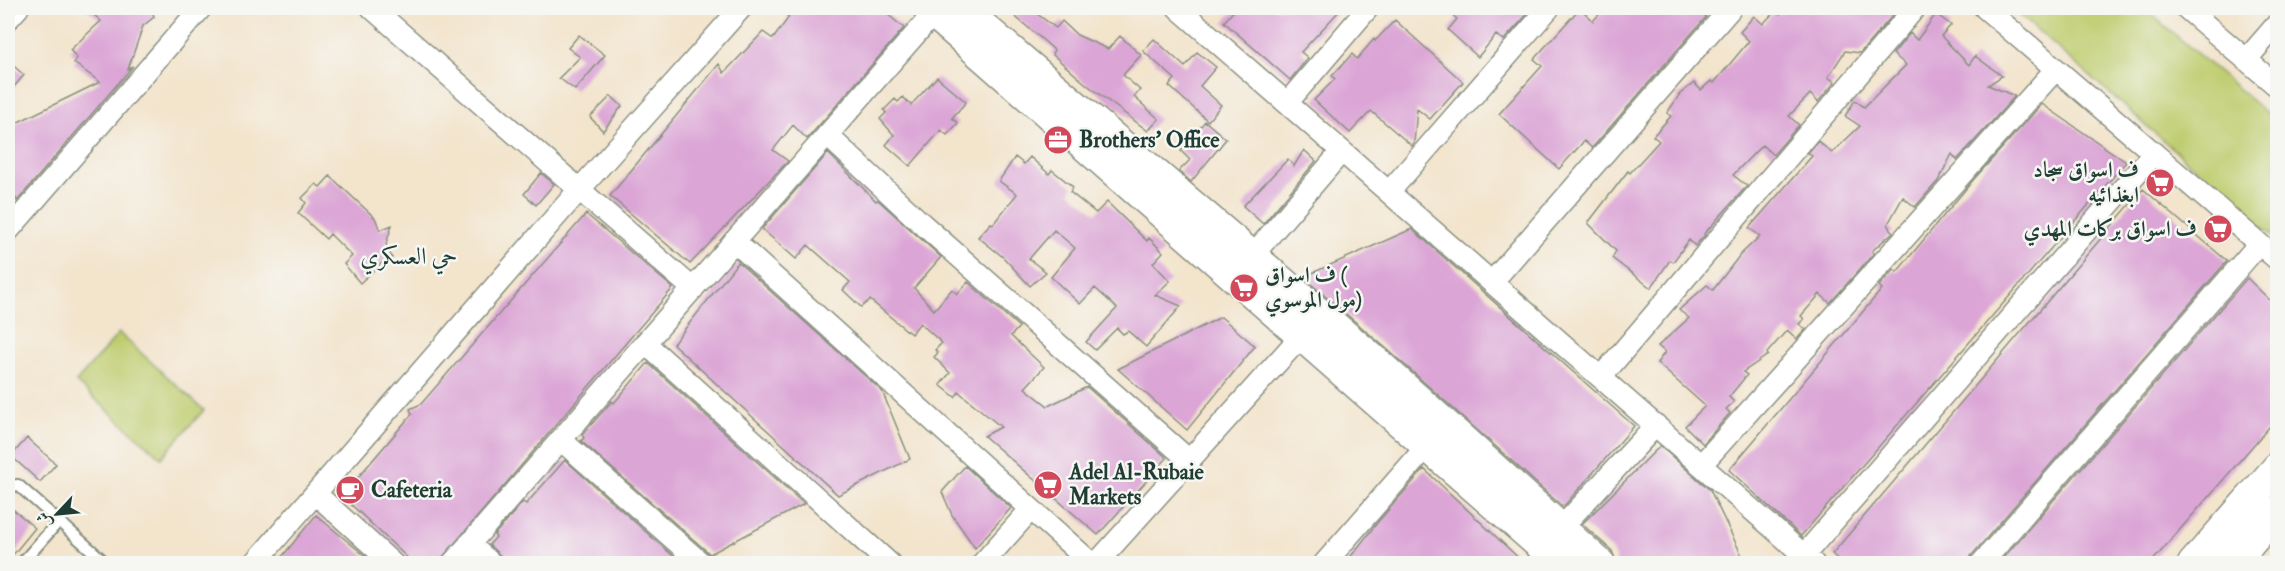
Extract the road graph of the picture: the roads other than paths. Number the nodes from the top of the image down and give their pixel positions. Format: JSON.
{"nodes":[{"id":1,"x":18,"y":8,"type":"edge"},
{"id":2,"x":201,"y":8,"type":"edge"},
{"id":3,"x":372,"y":8,"type":"edge"},
{"id":4,"x":741,"y":8,"type":"edge"},
{"id":5,"x":1368,"y":8,"type":"edge"},
{"id":6,"x":1549,"y":8,"type":"edge"},
{"id":7,"x":1731,"y":8,"type":"edge"},
{"id":8,"x":1915,"y":8,"type":"edge"},
{"id":9,"x":1985,"y":8,"type":"edge"},
{"id":10,"x":2186,"y":8,"type":"edge"},
{"id":11,"x":941,"y":9,"type":"edge"},
{"id":12,"x":1184,"y":9,"type":"edge"},
{"id":13,"x":8,"y":20,"type":"edge"},
{"id":14,"x":2277,"y":23,"type":"edge"},
{"id":15,"x":2246,"y":60,"type":"junction"},
{"id":16,"x":2056,"y":69,"type":"junction"},
{"id":17,"x":2277,"y":87,"type":"edge"},
{"id":18,"x":1287,"y":103,"type":"junction"},
{"id":19,"x":827,"y":135,"type":"junction"},
{"id":20,"x":1342,"y":151,"type":"junction"},
{"id":21,"x":2154,"y":153,"type":"junction"},
{"id":22,"x":579,"y":190,"type":"junction"},
{"id":23,"x":1389,"y":192,"type":"junction"},
{"id":24,"x":11,"y":220,"type":"edge"},
{"id":25,"x":1197,"y":227,"type":"junction"},
{"id":26,"x":734,"y":242,"type":"junction"},
{"id":27,"x":2259,"y":244,"type":"junction"},
{"id":28,"x":1252,"y":256,"type":"junction"},
{"id":29,"x":2277,"y":260,"type":"edge"},
{"id":30,"x":1492,"y":282,"type":"junction"},
{"id":31,"x":693,"y":289,"type":"junction"},
{"id":32,"x":1302,"y":335,"type":"junction"},
{"id":33,"x":645,"y":343,"type":"junction"},
{"id":34,"x":1601,"y":377,"type":"junction"},
{"id":35,"x":1656,"y":425,"type":"junction"},
{"id":36,"x":561,"y":440,"type":"junction"},
{"id":37,"x":1428,"y":445,"type":"junction"},
{"id":38,"x":1190,"y":461,"type":"junction"},
{"id":39,"x":1701,"y":465,"type":"junction"},
{"id":40,"x":2277,"y":467,"type":"edge"},
{"id":41,"x":8,"y":486,"type":"edge"},
{"id":42,"x":316,"y":494,"type":"junction"},
{"id":43,"x":1031,"y":509,"type":"junction"},
{"id":44,"x":2277,"y":511,"type":"edge"},
{"id":45,"x":58,"y":521,"type":"junction"},
{"id":46,"x":1561,"y":528,"type":"junction"},
{"id":47,"x":470,"y":544,"type":"junction"},
{"id":48,"x":1809,"y":559,"type":"edge"},
{"id":49,"x":21,"y":564,"type":"edge"},
{"id":50,"x":107,"y":564,"type":"edge"},
{"id":51,"x":254,"y":564,"type":"edge"},
{"id":52,"x":393,"y":564,"type":"edge"},
{"id":53,"x":452,"y":564,"type":"edge"},
{"id":54,"x":492,"y":564,"type":"edge"},
{"id":55,"x":702,"y":564,"type":"edge"},
{"id":56,"x":890,"y":564,"type":"edge"},
{"id":57,"x":982,"y":564,"type":"edge"},
{"id":58,"x":1094,"y":564,"type":"edge"},
{"id":59,"x":1324,"y":564,"type":"edge"},
{"id":60,"x":1562,"y":564,"type":"edge"},
{"id":61,"x":1600,"y":564,"type":"edge"},
{"id":62,"x":1981,"y":564,"type":"edge"},
{"id":63,"x":2193,"y":564,"type":"edge"},
{"id":64,"x":2232,"y":564,"type":"edge"}],
"edges":[{"from":1,"to":13,"type":"street"},
{"from":2,"to":24,"type":"street"},
{"from":3,"to":22,"type":"street"},
{"from":4,"to":22,"type":"street"},
{"from":5,"to":18,"type":"street"},
{"from":6,"to":23,"type":"street"},
{"from":7,"to":30,"type":"street"},
{"from":8,"to":34,"type":"street"},
{"from":9,"to":16,"type":"street"},
{"from":10,"to":15,"type":"street"},
{"from":11,"to":19,"type":"street"},
{"from":11,"to":25,"type":"street"},
{"from":12,"to":18,"type":"street"},
{"from":14,"to":15,"type":"street"},
{"from":15,"to":17,"type":"street"},
{"from":16,"to":21,"type":"street"},
{"from":16,"to":39,"type":"street"},
{"from":18,"to":20,"type":"street"},
{"from":19,"to":26,"type":"street"},
{"from":19,"to":38,"type":"street"},
{"from":20,"to":23,"type":"street"},
{"from":20,"to":28,"type":"street"},
{"from":21,"to":27,"type":"street"},
{"from":21,"to":48,"type":"street"},
{"from":22,"to":31,"type":"street"},
{"from":22,"to":42,"type":"street"},
{"from":23,"to":30,"type":"street"},
{"from":25,"to":28,"type":"street"},
{"from":25,"to":32,"type":"street"},
{"from":26,"to":31,"type":"street"},
{"from":26,"to":43,"type":"street"},
{"from":27,"to":29,"type":"street"},
{"from":27,"to":62,"type":"street"},
{"from":28,"to":46,"type":"street"},
{"from":30,"to":34,"type":"street"},
{"from":31,"to":33,"type":"street"},
{"from":32,"to":37,"type":"street"},
{"from":32,"to":38,"type":"street"},
{"from":33,"to":36,"type":"street"},
{"from":33,"to":56,"type":"street"},
{"from":34,"to":35,"type":"street"},
{"from":35,"to":39,"type":"street"},
{"from":35,"to":46,"type":"street"},
{"from":36,"to":47,"type":"street"},
{"from":36,"to":55,"type":"street"},
{"from":37,"to":59,"type":"street"},
{"from":37,"to":60,"type":"street"},
{"from":38,"to":58,"type":"street"},
{"from":39,"to":48,"type":"street"},
{"from":40,"to":63,"type":"street"},
{"from":41,"to":45,"type":"lane"},
{"from":42,"to":51,"type":"street"},
{"from":42,"to":52,"type":"street"},
{"from":43,"to":57,"type":"street"},
{"from":43,"to":58,"type":"street"},
{"from":44,"to":64,"type":"street"},
{"from":45,"to":49,"type":"lane"},
{"from":45,"to":50,"type":"lane"},
{"from":46,"to":61,"type":"street"},
{"from":47,"to":53,"type":"street"},
{"from":47,"to":54,"type":"street"}]}
